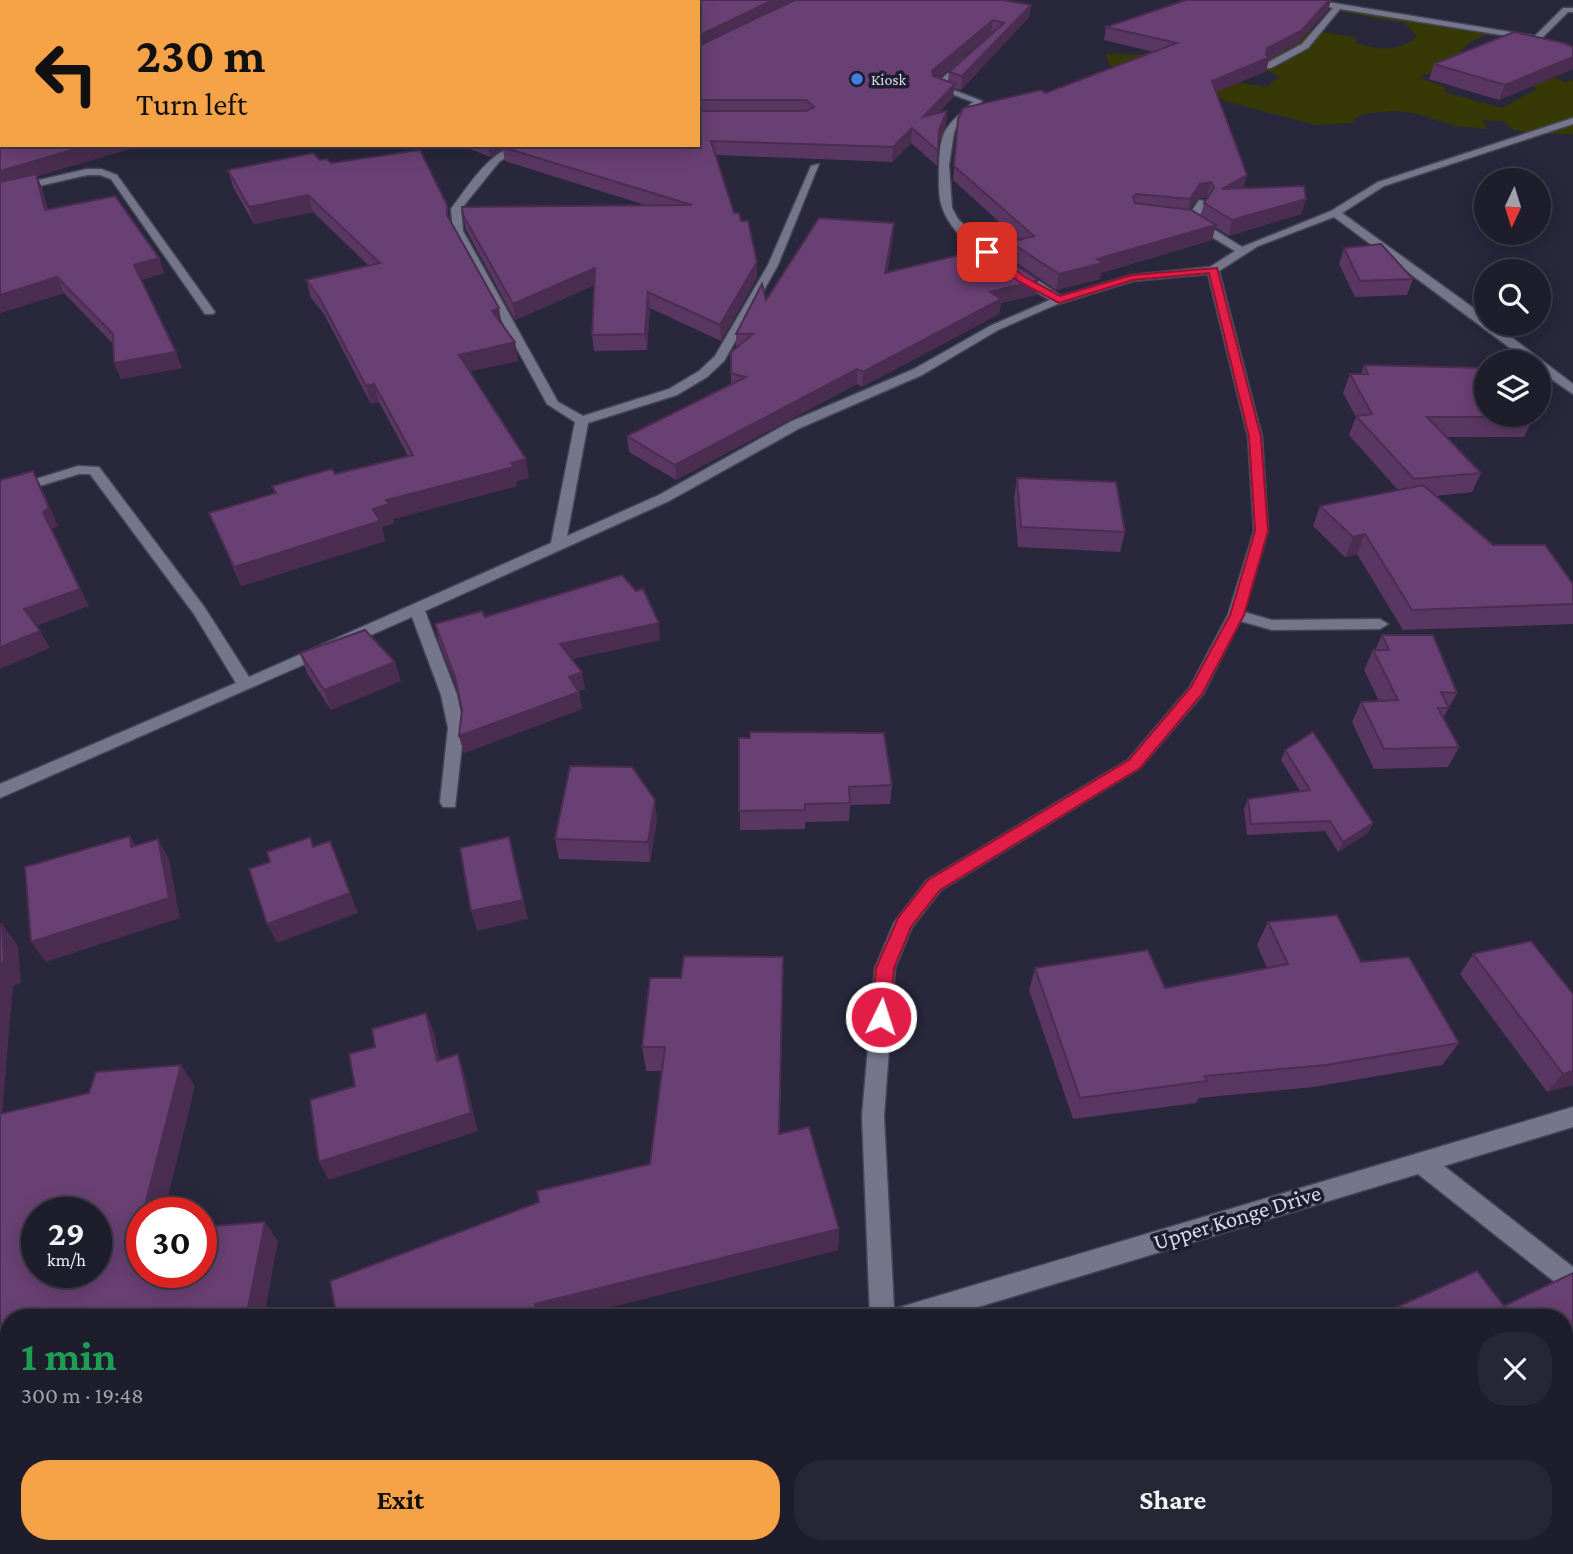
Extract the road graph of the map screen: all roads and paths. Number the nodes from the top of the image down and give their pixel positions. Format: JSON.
{"nodes":[{"id":1,"x":1301,"y":0,"type":"edge"},
{"id":2,"x":1337,"y":8,"type":"junction"},
{"id":3,"x":1567,"y":8,"type":"edge"},
{"id":4,"x":1536,"y":39,"type":"junction"},
{"id":5,"x":972,"y":56,"type":"edge"},
{"id":6,"x":1573,"y":60,"type":"edge"},
{"id":7,"x":1268,"y":66,"type":"edge"},
{"id":8,"x":1573,"y":121,"type":"edge"},
{"id":9,"x":517,"y":147,"type":"edge"},
{"id":10,"x":816,"y":166,"type":"edge"},
{"id":11,"x":0,"y":192,"type":"edge"},
{"id":12,"x":1203,"y":202,"type":"edge"},
{"id":13,"x":1335,"y":213,"type":"junction"},
{"id":14,"x":1177,"y":218,"type":"edge"},
{"id":15,"x":1191,"y":220,"type":"junction"},
{"id":16,"x":1242,"y":251,"type":"junction"},
{"id":17,"x":1213,"y":270,"type":"junction"},
{"id":18,"x":1059,"y":300,"type":"junction"},
{"id":19,"x":209,"y":312,"type":"dead end"},
{"id":20,"x":1474,"y":314,"type":"edge"},
{"id":21,"x":1503,"y":336,"type":"edge"},
{"id":22,"x":1520,"y":350,"type":"edge"},
{"id":23,"x":1551,"y":374,"type":"edge"},
{"id":24,"x":1573,"y":390,"type":"edge"},
{"id":25,"x":582,"y":421,"type":"junction"},
{"id":26,"x":0,"y":494,"type":"edge"},
{"id":27,"x":558,"y":545,"type":"junction"},
{"id":28,"x":416,"y":608,"type":"junction"},
{"id":29,"x":1237,"y":615,"type":"junction"},
{"id":30,"x":1380,"y":624,"type":"dead end"},
{"id":31,"x":246,"y":685,"type":"junction"},
{"id":32,"x":0,"y":791,"type":"edge"},
{"id":33,"x":449,"y":802,"type":"dead end"},
{"id":34,"x":1573,"y":1117,"type":"edge"},
{"id":35,"x":1421,"y":1162,"type":"junction"},
{"id":36,"x":1573,"y":1282,"type":"edge"},
{"id":37,"x":882,"y":1309,"type":"edge"},
{"id":38,"x":931,"y":1309,"type":"edge"}],
"edges":[{"from":1,"to":2,"type":"street"},
{"from":2,"to":4,"type":"street"},
{"from":2,"to":7,"type":"street"},
{"from":3,"to":4,"type":"street"},
{"from":4,"to":6,"type":"street"},
{"from":5,"to":18,"type":"street"},
{"from":8,"to":13,"type":"street"},
{"from":9,"to":25,"type":"street"},
{"from":10,"to":25,"type":"street"},
{"from":11,"to":19,"type":"street"},
{"from":12,"to":15,"type":"street"},
{"from":13,"to":16,"type":"street"},
{"from":13,"to":20,"type":"street"},
{"from":14,"to":15,"type":"street"},
{"from":15,"to":16,"type":"street"},
{"from":16,"to":17,"type":"street"},
{"from":17,"to":18,"type":"street"},
{"from":17,"to":29,"type":"street"},
{"from":18,"to":27,"type":"street"},
{"from":21,"to":22,"type":"street"},
{"from":23,"to":24,"type":"street"},
{"from":25,"to":27,"type":"street"},
{"from":26,"to":31,"type":"street"},
{"from":27,"to":28,"type":"street"},
{"from":28,"to":31,"type":"street"},
{"from":28,"to":33,"type":"street"},
{"from":29,"to":30,"type":"street"},
{"from":29,"to":37,"type":"street"},
{"from":31,"to":32,"type":"street"},
{"from":34,"to":35,"type":"street","name":"Upper Konge Drive"},
{"from":35,"to":36,"type":"street"},
{"from":35,"to":38,"type":"street","name":"Upper Konge Drive"}]}
